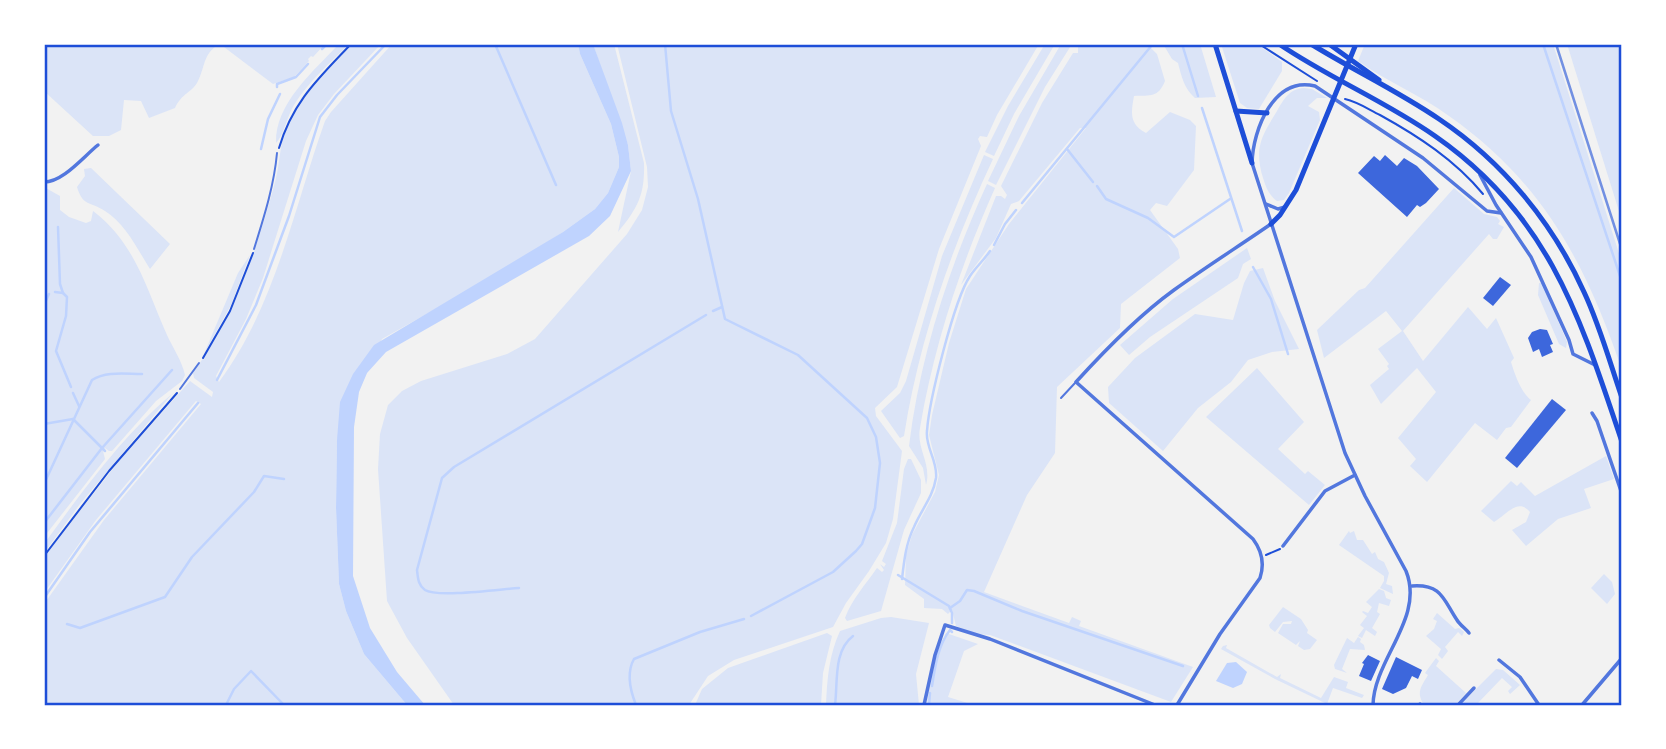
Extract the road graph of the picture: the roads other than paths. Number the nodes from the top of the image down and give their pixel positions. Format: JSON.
{"nodes":[{"id":1,"x":1215,"y":44,"type":"edge"},
{"id":2,"x":1279,"y":44,"type":"edge"},
{"id":3,"x":1311,"y":44,"type":"edge"},
{"id":4,"x":1329,"y":44,"type":"edge"},
{"id":5,"x":1356,"y":44,"type":"edge"},
{"id":6,"x":1383,"y":85,"type":"junction"},
{"id":7,"x":1236,"y":111,"type":"junction"},
{"id":8,"x":1267,"y":113,"type":"junction"},
{"id":9,"x":98,"y":145,"type":"dead end"},
{"id":10,"x":278,"y":153,"type":"road end"},
{"id":11,"x":1252,"y":163,"type":"junction"},
{"id":12,"x":1476,"y":169,"type":"junction"},
{"id":13,"x":44,"y":182,"type":"edge"},
{"id":14,"x":1265,"y":203,"type":"junction"},
{"id":15,"x":1287,"y":206,"type":"junction"},
{"id":16,"x":1501,"y":213,"type":"junction"},
{"id":17,"x":1271,"y":224,"type":"junction"},
{"id":18,"x":254,"y":249,"type":"road end"},
{"id":19,"x":199,"y":363,"type":"road end"},
{"id":20,"x":1597,"y":366,"type":"junction"},
{"id":21,"x":1076,"y":382,"type":"junction"},
{"id":22,"x":180,"y":389,"type":"road end"},
{"id":23,"x":1061,"y":398,"type":"dead end"},
{"id":24,"x":1622,"y":398,"type":"edge"},
{"id":25,"x":1592,"y":413,"type":"dead end"},
{"id":26,"x":1622,"y":442,"type":"edge"},
{"id":27,"x":1355,"y":475,"type":"junction"},
{"id":28,"x":1622,"y":494,"type":"edge"},
{"id":29,"x":1283,"y":545,"type":"road end"},
{"id":30,"x":1412,"y":586,"type":"junction"},
{"id":31,"x":1469,"y":633,"type":"dead end"},
{"id":32,"x":1622,"y":657,"type":"edge"},
{"id":33,"x":1499,"y":660,"type":"dead end"},
{"id":34,"x":1474,"y":688,"type":"dead end"},
{"id":35,"x":924,"y":705,"type":"edge"},
{"id":36,"x":1154,"y":705,"type":"edge"},
{"id":37,"x":1177,"y":705,"type":"edge"},
{"id":38,"x":1373,"y":705,"type":"edge"},
{"id":39,"x":1458,"y":705,"type":"edge"},
{"id":40,"x":1539,"y":705,"type":"edge"},
{"id":41,"x":1582,"y":705,"type":"edge"}],
"edges":[{"from":1,"to":7,"type":"main road"},
{"from":2,"to":12,"type":"main road"},
{"from":3,"to":6,"type":"main road"},
{"from":4,"to":6,"type":"main road"},
{"from":5,"to":15,"type":"main road"},
{"from":6,"to":24,"type":"main road"},
{"from":7,"to":8,"type":"main road"},
{"from":7,"to":11,"type":"main road"},
{"from":8,"to":11,"type":"street"},
{"from":8,"to":16,"type":"street"},
{"from":9,"to":13,"type":"street"},
{"from":10,"to":18,"type":"lane"},
{"from":11,"to":14,"type":"street"},
{"from":12,"to":16,"type":"street"},
{"from":12,"to":20,"type":"main road"},
{"from":14,"to":15,"type":"street"},
{"from":14,"to":17,"type":"street"},
{"from":15,"to":17,"type":"main road"},
{"from":16,"to":20,"type":"street"},
{"from":17,"to":21,"type":"street"},
{"from":17,"to":27,"type":"street"},
{"from":19,"to":22,"type":"lane"},
{"from":20,"to":26,"type":"main road"},
{"from":21,"to":23,"type":"lane"},
{"from":21,"to":37,"type":"street"},
{"from":25,"to":28,"type":"street"},
{"from":27,"to":29,"type":"street"},
{"from":27,"to":30,"type":"street"},
{"from":30,"to":31,"type":"street"},
{"from":30,"to":38,"type":"street"},
{"from":32,"to":41,"type":"street"},
{"from":33,"to":40,"type":"street"},
{"from":34,"to":39,"type":"street"},
{"from":35,"to":36,"type":"street"}]}
